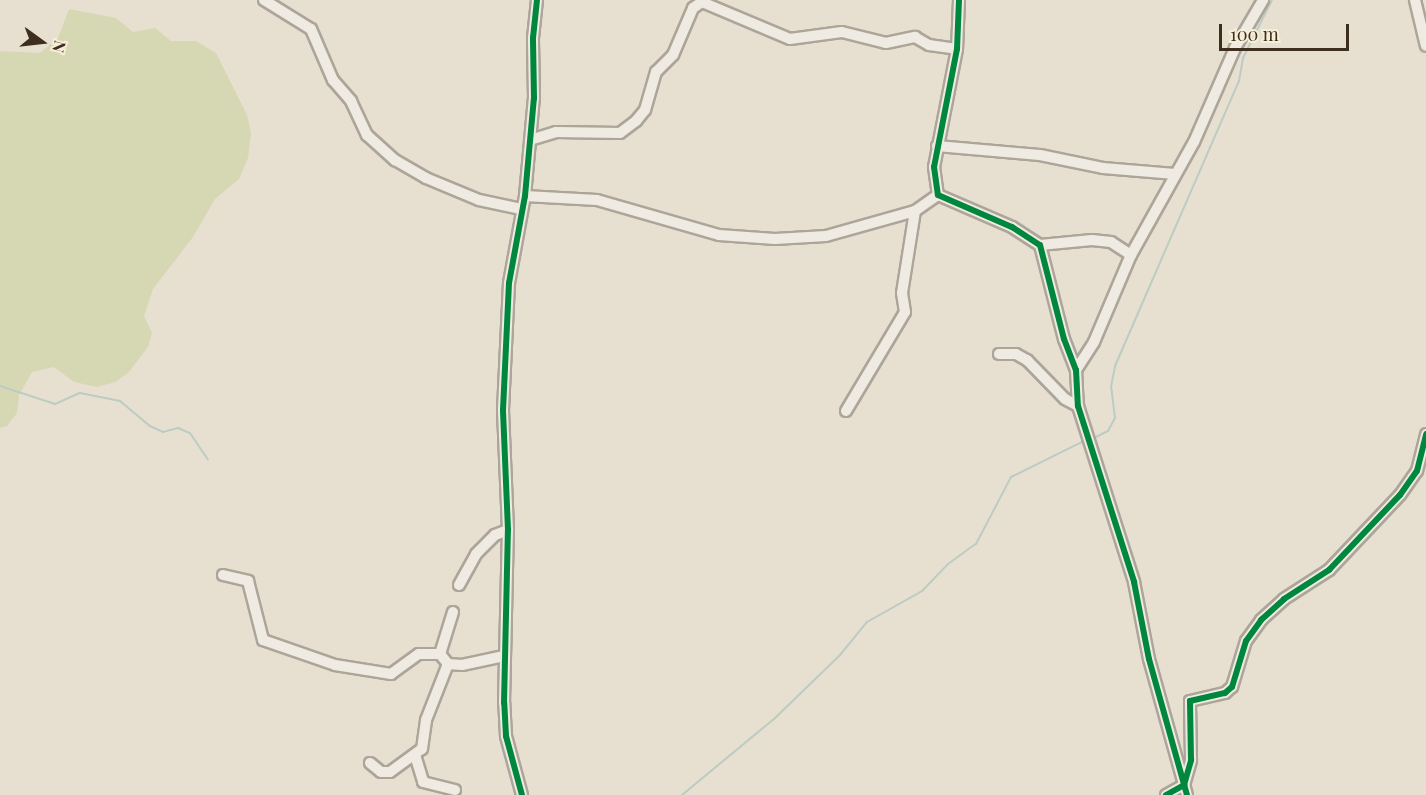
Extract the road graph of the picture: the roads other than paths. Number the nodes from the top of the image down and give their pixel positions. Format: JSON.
{"nodes":[{"id":1,"x":264,"y":0,"type":"edge"},
{"id":2,"x":537,"y":0,"type":"edge"},
{"id":3,"x":959,"y":0,"type":"edge"},
{"id":4,"x":1415,"y":0,"type":"edge"},
{"id":5,"x":703,"y":1,"type":"edge"},
{"id":6,"x":1258,"y":2,"type":"edge"},
{"id":7,"x":1426,"y":46,"type":"edge"},
{"id":8,"x":957,"y":49,"type":"junction"},
{"id":9,"x":530,"y":140,"type":"junction"},
{"id":10,"x":937,"y":146,"type":"junction"},
{"id":11,"x":1174,"y":174,"type":"junction"},
{"id":12,"x":938,"y":195,"type":"junction"},
{"id":13,"x":525,"y":196,"type":"junction"},
{"id":14,"x":521,"y":209,"type":"junction"},
{"id":15,"x":915,"y":212,"type":"junction"},
{"id":16,"x":1040,"y":245,"type":"junction"},
{"id":17,"x":1131,"y":255,"type":"junction"},
{"id":18,"x":999,"y":354,"type":"dead end"},
{"id":19,"x":1076,"y":370,"type":"junction"},
{"id":20,"x":1078,"y":406,"type":"junction"},
{"id":21,"x":846,"y":411,"type":"dead end"},
{"id":22,"x":1426,"y":434,"type":"edge"},
{"id":23,"x":508,"y":530,"type":"junction"},
{"id":24,"x":223,"y":575,"type":"dead end"},
{"id":25,"x":459,"y":585,"type":"dead end"},
{"id":26,"x":453,"y":612,"type":"dead end"},
{"id":27,"x":440,"y":654,"type":"junction"},
{"id":28,"x":504,"y":656,"type":"junction"},
{"id":29,"x":448,"y":664,"type":"junction"},
{"id":30,"x":415,"y":755,"type":"junction"},
{"id":31,"x":370,"y":763,"type":"dead end"},
{"id":32,"x":455,"y":790,"type":"dead end"},
{"id":33,"x":1186,"y":790,"type":"edge"},
{"id":34,"x":522,"y":795,"type":"edge"},
{"id":35,"x":1166,"y":795,"type":"edge"}],
"edges":[{"from":1,"to":14,"type":"street"},
{"from":2,"to":9,"type":"street"},
{"from":3,"to":8,"type":"street"},
{"from":4,"to":7,"type":"street"},
{"from":5,"to":8,"type":"street"},
{"from":5,"to":9,"type":"street"},
{"from":6,"to":11,"type":"street"},
{"from":8,"to":10,"type":"street"},
{"from":9,"to":13,"type":"street"},
{"from":10,"to":11,"type":"street"},
{"from":10,"to":12,"type":"street"},
{"from":11,"to":17,"type":"street"},
{"from":12,"to":15,"type":"street"},
{"from":12,"to":16,"type":"street"},
{"from":13,"to":14,"type":"street"},
{"from":13,"to":15,"type":"street"},
{"from":14,"to":23,"type":"street"},
{"from":15,"to":21,"type":"street"},
{"from":16,"to":17,"type":"street"},
{"from":16,"to":19,"type":"street"},
{"from":17,"to":19,"type":"street"},
{"from":18,"to":20,"type":"street"},
{"from":19,"to":20,"type":"street"},
{"from":20,"to":33,"type":"street"},
{"from":22,"to":33,"type":"street"},
{"from":23,"to":25,"type":"street"},
{"from":23,"to":28,"type":"street"},
{"from":24,"to":27,"type":"street"},
{"from":26,"to":27,"type":"street"},
{"from":27,"to":29,"type":"street"},
{"from":28,"to":29,"type":"street"},
{"from":28,"to":34,"type":"street"},
{"from":29,"to":30,"type":"street"},
{"from":30,"to":31,"type":"street"},
{"from":30,"to":32,"type":"street"},
{"from":33,"to":35,"type":"street"}]}
